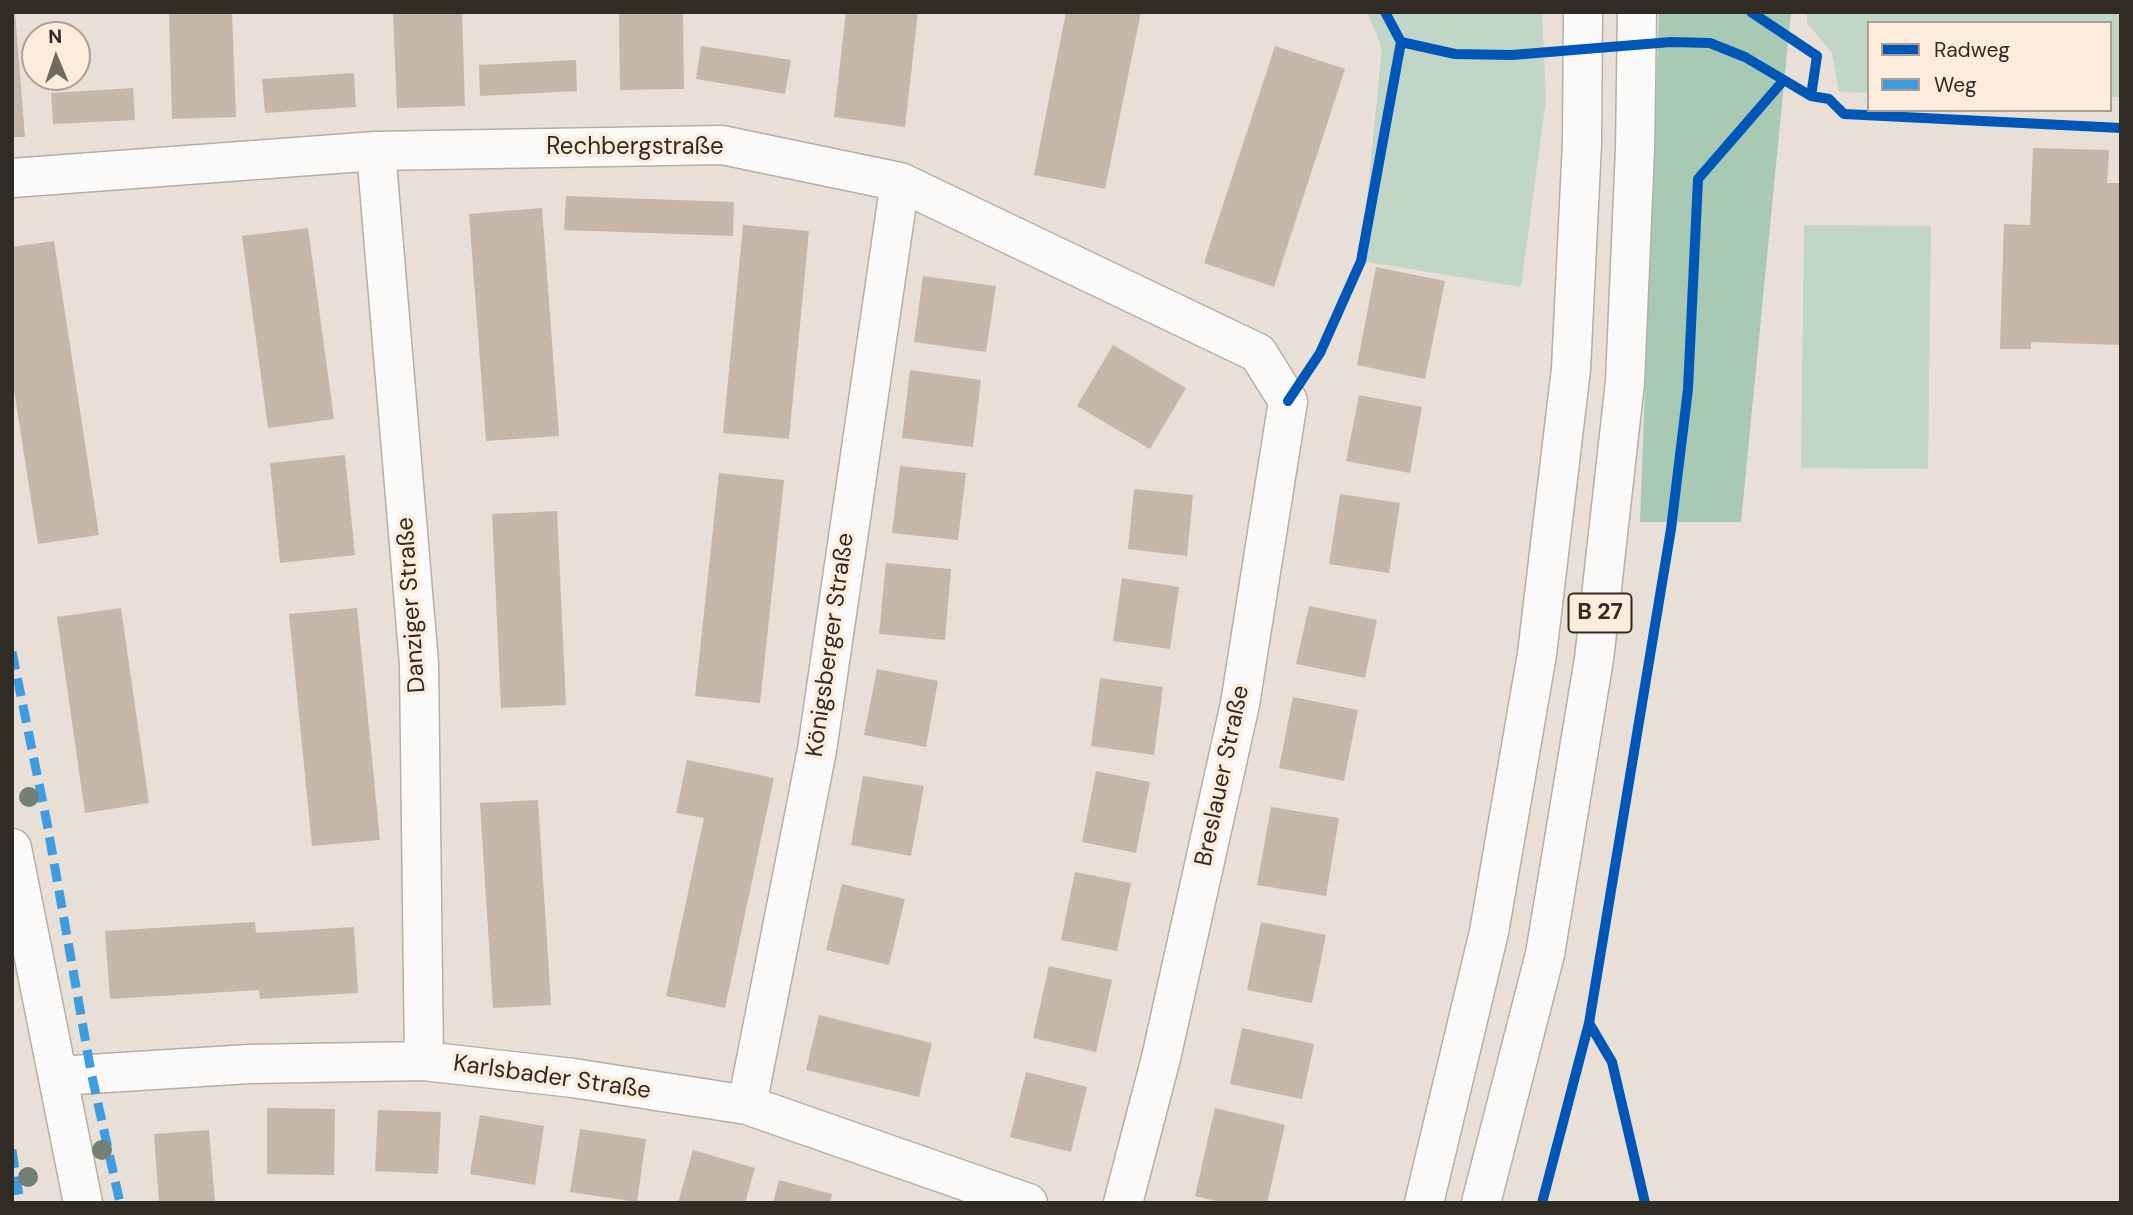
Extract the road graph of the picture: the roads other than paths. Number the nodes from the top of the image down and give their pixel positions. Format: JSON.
{"nodes":[{"id":1,"x":1583,"y":12,"type":"edge"},
{"id":2,"x":1637,"y":12,"type":"edge"},
{"id":3,"x":376,"y":150,"type":"junction"},
{"id":4,"x":12,"y":178,"type":"edge"},
{"id":5,"x":900,"y":182,"type":"junction"},
{"id":6,"x":1258,"y":353,"type":"joint"},
{"id":7,"x":12,"y":848,"type":"edge"},
{"id":8,"x":424,"y":1061,"type":"junction"},
{"id":9,"x":59,"y":1076,"type":"junction"},
{"id":10,"x":747,"y":1105,"type":"junction"},
{"id":11,"x":83,"y":1203,"type":"edge"},
{"id":12,"x":1028,"y":1203,"type":"edge"},
{"id":13,"x":1123,"y":1203,"type":"edge"},
{"id":14,"x":1424,"y":1203,"type":"edge"},
{"id":15,"x":1480,"y":1203,"type":"edge"}],
"edges":[{"from":1,"to":14,"type":"main road","number":"B 27"},
{"from":2,"to":15,"type":"main road","number":"B 27"},
{"from":3,"to":4,"type":"main road","name":"Rechbergstraße"},
{"from":3,"to":5,"type":"main road","name":"Rechbergstraße"},
{"from":3,"to":8,"type":"main road","name":"Danziger Straße"},
{"from":5,"to":6,"type":"main road","name":"Rechbergstraße"},
{"from":5,"to":10,"type":"main road","name":"Königsberger Straße"},
{"from":6,"to":13,"type":"main road","name":"Breslauer Straße"},
{"from":7,"to":9,"type":"main road"},
{"from":8,"to":9,"type":"main road","name":"Karlsbader Straße"},
{"from":8,"to":10,"type":"main road","name":"Karlsbader Straße"},
{"from":9,"to":11,"type":"main road"},
{"from":10,"to":12,"type":"main road","name":"Karlsbader Straße"}]}
